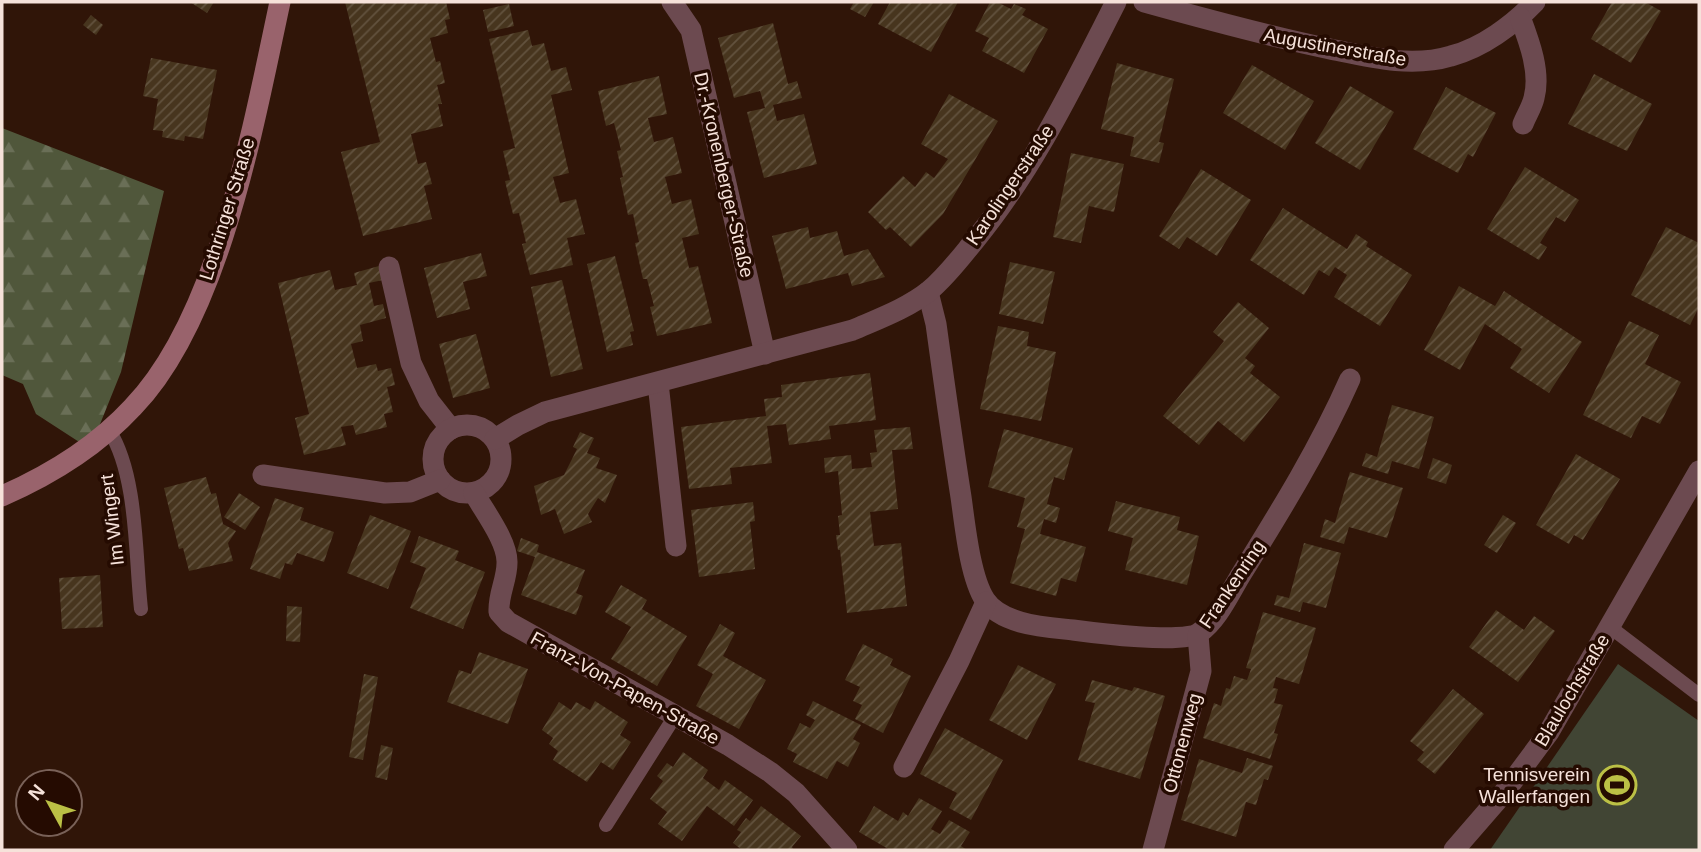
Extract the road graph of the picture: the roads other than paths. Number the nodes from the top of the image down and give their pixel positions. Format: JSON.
{"nodes":[{"id":1,"x":280,"y":2,"type":"edge"},
{"id":2,"x":672,"y":2,"type":"edge"},
{"id":3,"x":1115,"y":2,"type":"edge"},
{"id":4,"x":1144,"y":2,"type":"edge"},
{"id":5,"x":1527,"y":9,"type":"edge"},
{"id":6,"x":1523,"y":124,"type":"dead end"},
{"id":7,"x":389,"y":267,"type":"dead end"},
{"id":8,"x":928,"y":292,"type":"junction"},
{"id":9,"x":765,"y":354,"type":"junction"},
{"id":10,"x":1350,"y":379,"type":"dead end"},
{"id":11,"x":658,"y":383,"type":"junction"},
{"id":12,"x":451,"y":429,"type":"junction"},
{"id":13,"x":109,"y":430,"type":"junction"},
{"id":14,"x":495,"y":439,"type":"junction"},
{"id":15,"x":1699,"y":471,"type":"edge"},
{"id":16,"x":263,"y":475,"type":"dead end"},
{"id":17,"x":440,"y":480,"type":"junction"},
{"id":18,"x":474,"y":493,"type":"junction"},
{"id":19,"x":2,"y":496,"type":"edge"},
{"id":20,"x":677,"y":545,"type":"dead end"},
{"id":21,"x":986,"y":602,"type":"junction"},
{"id":22,"x":141,"y":609,"type":"dead end"},
{"id":23,"x":1610,"y":627,"type":"junction"},
{"id":24,"x":1198,"y":635,"type":"junction"},
{"id":25,"x":1699,"y":695,"type":"edge"},
{"id":26,"x":675,"y":716,"type":"junction"},
{"id":27,"x":904,"y":766,"type":"dead end"},
{"id":28,"x":606,"y":825,"type":"dead end"},
{"id":29,"x":847,"y":850,"type":"edge"},
{"id":30,"x":1153,"y":850,"type":"edge"},
{"id":31,"x":1454,"y":850,"type":"edge"}],
"edges":[{"from":1,"to":13,"type":"street","name":"Lothringer Straße"},
{"from":2,"to":9,"type":"street","name":"Dr.-Kronenberger-Straße"},
{"from":3,"to":8,"type":"street","name":"Karolingerstraße"},
{"from":4,"to":5,"type":"street","name":"Augustinerstraße"},
{"from":5,"to":6,"type":"street","name":"Augustinerstraße"},
{"from":7,"to":12,"type":"street"},
{"from":8,"to":9,"type":"street","name":"Karolingerstraße"},
{"from":8,"to":21,"type":"street"},
{"from":9,"to":11,"type":"street","name":"Karolingerstraße"},
{"from":10,"to":24,"type":"street","name":"Frankenring"},
{"from":11,"to":14,"type":"street","name":"Karolingerstraße"},
{"from":11,"to":20,"type":"street"},
{"from":12,"to":14,"type":"street"},
{"from":12,"to":17,"type":"street"},
{"from":13,"to":19,"type":"street","name":"Lothringer Straße"},
{"from":13,"to":22,"type":"lane","name":"Im Wingert"},
{"from":14,"to":18,"type":"street"},
{"from":15,"to":23,"type":"street","name":"Blaulochstraße"},
{"from":16,"to":17,"type":"street"},
{"from":17,"to":18,"type":"street"},
{"from":18,"to":26,"type":"street","name":"Franz-Von-Papen-Straße"},
{"from":21,"to":24,"type":"street","name":"Frankenring"},
{"from":21,"to":27,"type":"street"},
{"from":23,"to":25,"type":"lane","name":"Blaulochstraße"},
{"from":23,"to":31,"type":"street","name":"Blaulochstraße"},
{"from":24,"to":30,"type":"street","name":"Ottonenweg"},
{"from":26,"to":28,"type":"lane"},
{"from":26,"to":29,"type":"street","name":"Franz-Von-Papen-Straße"}]}
